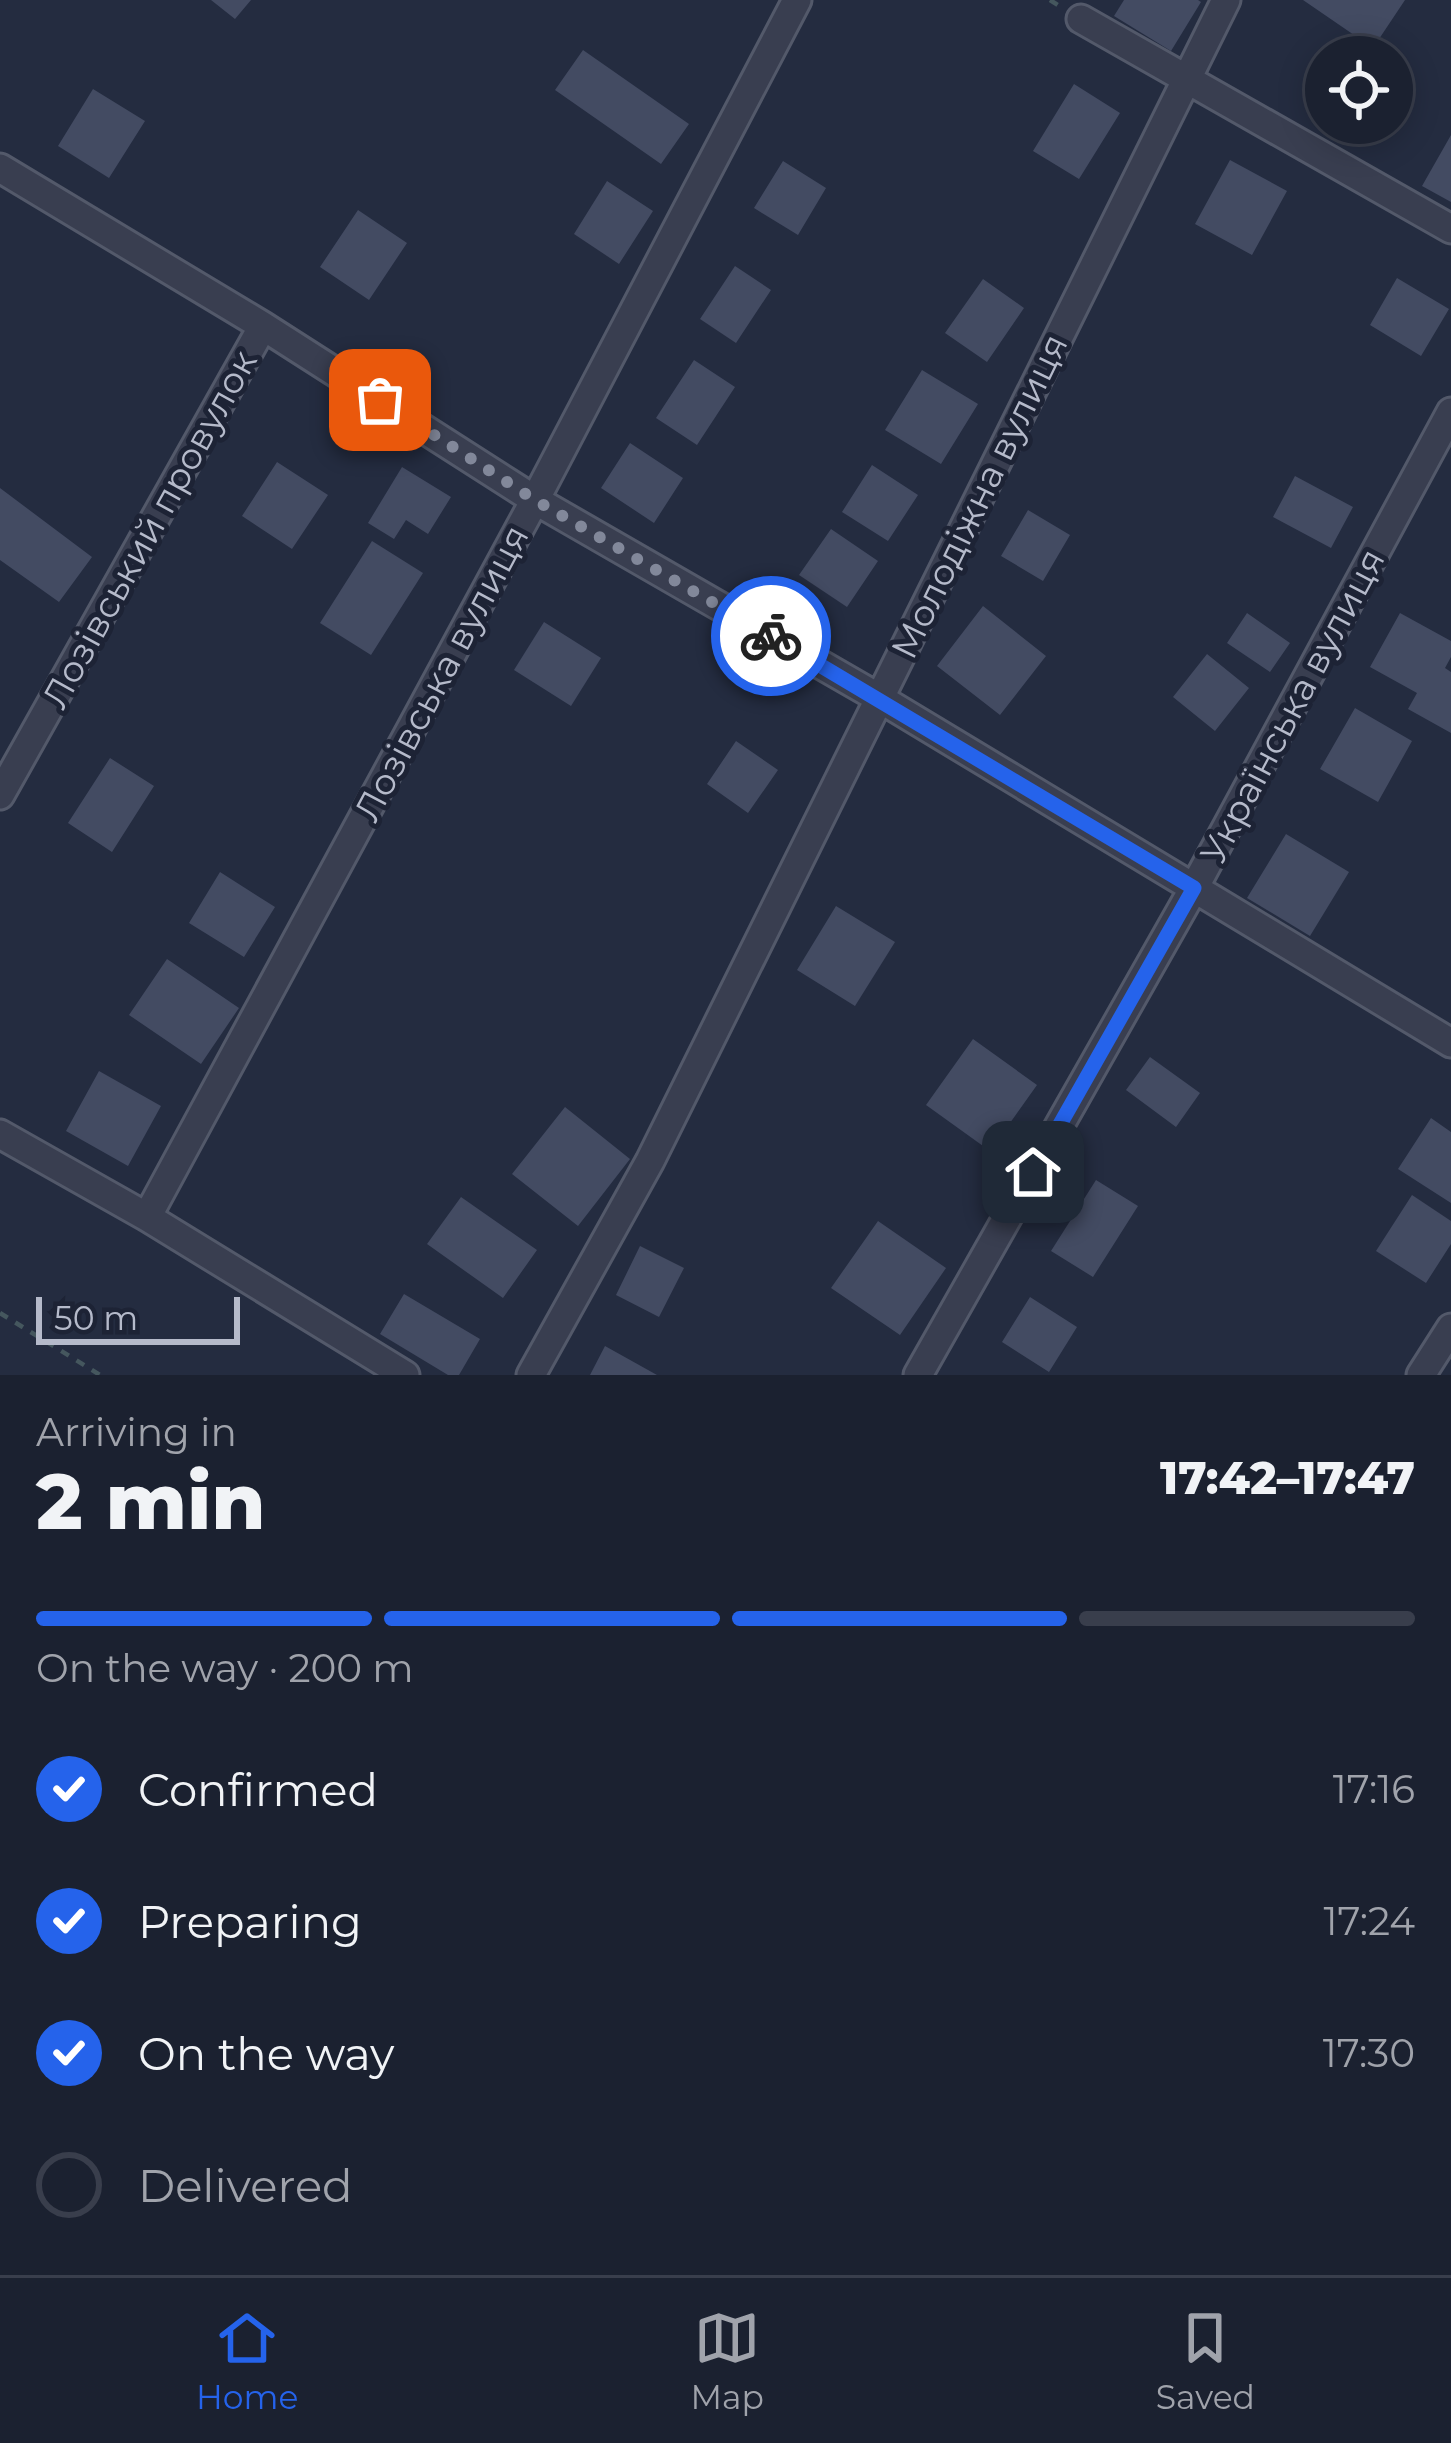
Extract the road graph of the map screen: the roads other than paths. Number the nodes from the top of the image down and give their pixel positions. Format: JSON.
{"nodes":[{"id":1,"x":797,"y":0,"type":"edge"},
{"id":2,"x":1226,"y":0,"type":"edge"},
{"id":3,"x":1081,"y":20,"type":"dead end"},
{"id":4,"x":1187,"y":77,"type":"junction"},
{"id":5,"x":0,"y":169,"type":"edge"},
{"id":6,"x":1451,"y":229,"type":"edge"},
{"id":7,"x":263,"y":326,"type":"junction"},
{"id":8,"x":1451,"y":412,"type":"edge"},
{"id":9,"x":535,"y":500,"type":"junction"},
{"id":10,"x":879,"y":698,"type":"junction"},
{"id":11,"x":0,"y":795,"type":"edge"},
{"id":12,"x":1194,"y":888,"type":"junction"},
{"id":13,"x":1451,"y":1043,"type":"edge"},
{"id":14,"x":0,"y":1134,"type":"edge"},
{"id":15,"x":147,"y":1216,"type":"junction"},
{"id":16,"x":1451,"y":1328,"type":"edge"},
{"id":17,"x":405,"y":1375,"type":"edge"},
{"id":18,"x":531,"y":1375,"type":"edge"},
{"id":19,"x":918,"y":1375,"type":"edge"},
{"id":20,"x":1421,"y":1375,"type":"edge"}],
"edges":[{"from":1,"to":9,"type":"street","name":"Лозівська вулиця"},
{"from":2,"to":4,"type":"street","name":"Молодіжна вулиця"},
{"from":3,"to":4,"type":"street"},
{"from":4,"to":6,"type":"street"},
{"from":4,"to":10,"type":"street","name":"Молодіжна вулиця"},
{"from":5,"to":7,"type":"street"},
{"from":7,"to":9,"type":"street"},
{"from":7,"to":11,"type":"street","name":"Лозівський провулок"},
{"from":8,"to":12,"type":"street","name":"Українська вулиця"},
{"from":9,"to":10,"type":"street"},
{"from":9,"to":15,"type":"street","name":"Лозівська вулиця"},
{"from":10,"to":12,"type":"street"},
{"from":10,"to":18,"type":"street","name":"Молодіжна вулиця"},
{"from":12,"to":13,"type":"street"},
{"from":12,"to":19,"type":"street","name":"Українська вулиця"},
{"from":14,"to":15,"type":"street"},
{"from":15,"to":17,"type":"street"},
{"from":16,"to":20,"type":"street"}]}
